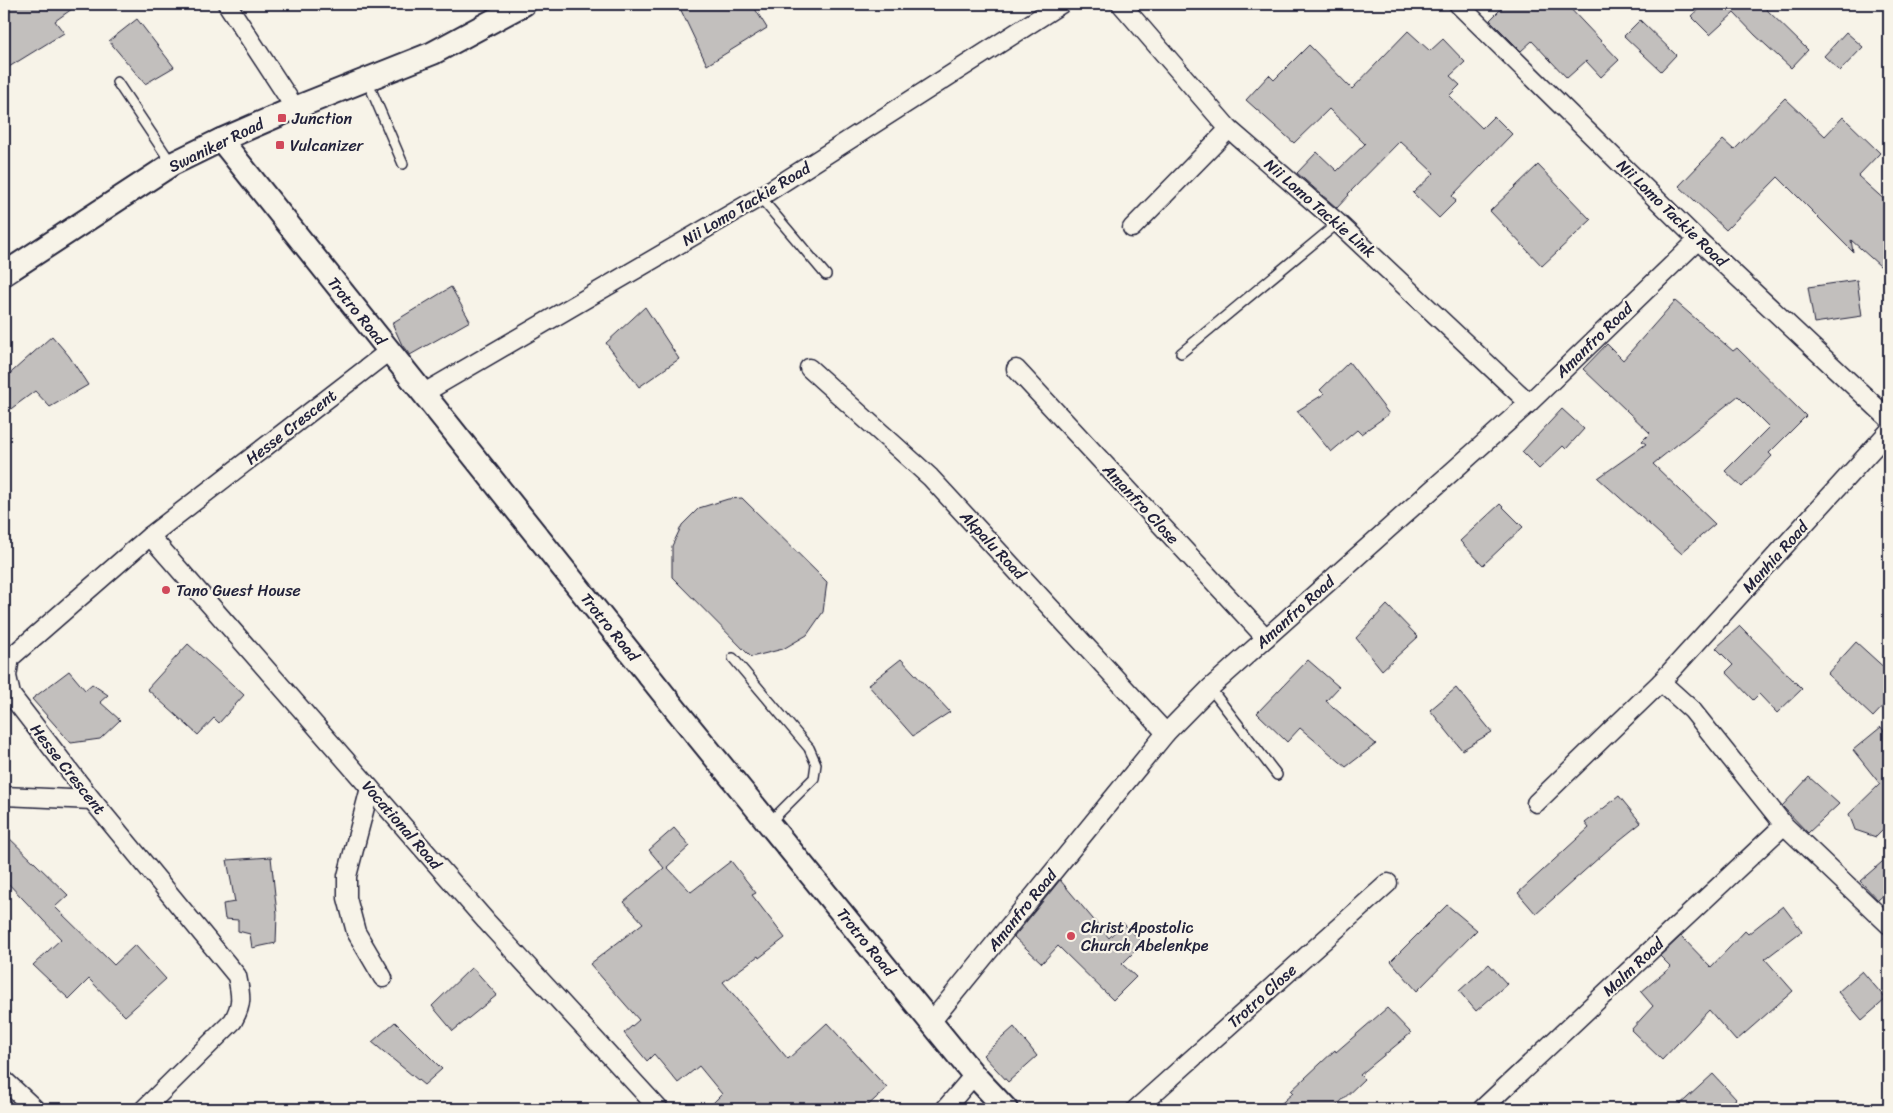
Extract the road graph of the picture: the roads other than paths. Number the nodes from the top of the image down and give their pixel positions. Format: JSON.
{"nodes":[{"id":1,"x":227,"y":4,"type":"edge"},
{"id":2,"x":524,"y":4,"type":"edge"},
{"id":3,"x":1061,"y":4,"type":"edge"},
{"id":4,"x":1121,"y":4,"type":"edge"},
{"id":5,"x":1458,"y":4,"type":"edge"},
{"id":6,"x":367,"y":80,"type":"junction"},
{"id":7,"x":117,"y":82,"type":"dead end"},
{"id":8,"x":295,"y":108,"type":"junction"},
{"id":9,"x":1229,"y":129,"type":"junction"},
{"id":10,"x":221,"y":140,"type":"junction"},
{"id":11,"x":172,"y":164,"type":"junction"},
{"id":12,"x":403,"y":164,"type":"dead end"},
{"id":13,"x":760,"y":197,"type":"junction"},
{"id":14,"x":1338,"y":223,"type":"junction"},
{"id":15,"x":1132,"y":228,"type":"dead end"},
{"id":16,"x":1698,"y":240,"type":"junction"},
{"id":17,"x":4,"y":274,"type":"edge"},
{"id":18,"x":826,"y":274,"type":"dead end"},
{"id":19,"x":389,"y":350,"type":"junction"},
{"id":20,"x":1181,"y":353,"type":"dead end"},
{"id":21,"x":809,"y":368,"type":"dead end"},
{"id":22,"x":1016,"y":369,"type":"dead end"},
{"id":23,"x":424,"y":394,"type":"junction"},
{"id":24,"x":1529,"y":403,"type":"junction"},
{"id":25,"x":1889,"y":419,"type":"edge"},
{"id":26,"x":1889,"y":431,"type":"edge"},
{"id":27,"x":150,"y":536,"type":"junction"},
{"id":28,"x":1266,"y":638,"type":"junction"},
{"id":29,"x":733,"y":658,"type":"dead end"},
{"id":30,"x":1661,"y":682,"type":"junction"},
{"id":31,"x":1210,"y":688,"type":"junction"},
{"id":32,"x":1166,"y":733,"type":"junction"},
{"id":33,"x":1277,"y":774,"type":"dead end"},
{"id":34,"x":370,"y":788,"type":"junction"},
{"id":35,"x":4,"y":796,"type":"edge"},
{"id":36,"x":92,"y":800,"type":"junction"},
{"id":37,"x":1536,"y":802,"type":"dead end"},
{"id":38,"x":769,"y":823,"type":"junction"},
{"id":39,"x":1784,"y":825,"type":"junction"},
{"id":40,"x":1388,"y":882,"type":"dead end"},
{"id":41,"x":1889,"y":926,"type":"edge"},
{"id":42,"x":383,"y":978,"type":"dead end"},
{"id":43,"x":931,"y":1022,"type":"junction"},
{"id":44,"x":974,"y":1075,"type":"junction"},
{"id":45,"x":4,"y":1080,"type":"edge"},
{"id":46,"x":35,"y":1109,"type":"edge"},
{"id":47,"x":144,"y":1109,"type":"edge"},
{"id":48,"x":659,"y":1109,"type":"edge"},
{"id":49,"x":945,"y":1109,"type":"edge"},
{"id":50,"x":1006,"y":1109,"type":"edge"},
{"id":51,"x":1136,"y":1109,"type":"edge"},
{"id":52,"x":1482,"y":1109,"type":"edge"}],
"edges":[{"from":1,"to":8,"type":"street"},
{"from":2,"to":6,"type":"street","name":"Swaniker Road"},
{"from":3,"to":13,"type":"street","name":"Nii Lomo Tackie Road"},
{"from":4,"to":9,"type":"street","name":"Nii Lomo Tackie Link"},
{"from":5,"to":16,"type":"street","name":"Nii Lomo Tackie Road"},
{"from":6,"to":8,"type":"street","name":"Swaniker Road"},
{"from":6,"to":12,"type":"lane"},
{"from":7,"to":11,"type":"lane"},
{"from":8,"to":10,"type":"street","name":"Swaniker Road"},
{"from":9,"to":14,"type":"street","name":"Nii Lomo Tackie Link"},
{"from":9,"to":15,"type":"street"},
{"from":10,"to":11,"type":"street","name":"Swaniker Road"},
{"from":10,"to":19,"type":"street","name":"Trotro Road"},
{"from":11,"to":17,"type":"street","name":"Swaniker Road"},
{"from":13,"to":18,"type":"lane"},
{"from":13,"to":23,"type":"street","name":"Nii Lomo Tackie Road"},
{"from":14,"to":20,"type":"lane"},
{"from":14,"to":24,"type":"street","name":"Nii Lomo Tackie Link"},
{"from":16,"to":24,"type":"street","name":"Amanfro Road"},
{"from":16,"to":25,"type":"street","name":"Nii Lomo Tackie Road"},
{"from":19,"to":23,"type":"street","name":"Trotro Road"},
{"from":19,"to":27,"type":"street","name":"Hesse Crescent"},
{"from":21,"to":32,"type":"street","name":"Akpalu Road"},
{"from":22,"to":28,"type":"street","name":"Amanfro Close"},
{"from":23,"to":38,"type":"street","name":"Trotro Road"},
{"from":24,"to":28,"type":"street","name":"Amanfro Road"},
{"from":26,"to":30,"type":"street","name":"Manhia Road"},
{"from":27,"to":34,"type":"street","name":"Vocational Road"},
{"from":27,"to":36,"type":"street","name":"Hesse Crescent"},
{"from":28,"to":31,"type":"street","name":"Amanfro Road"},
{"from":29,"to":38,"type":"lane"},
{"from":30,"to":37,"type":"street","name":"Manhia Road"},
{"from":30,"to":39,"type":"street"},
{"from":31,"to":32,"type":"street","name":"Amanfro Road"},
{"from":31,"to":33,"type":"lane"},
{"from":32,"to":43,"type":"street","name":"Amanfro Road"},
{"from":34,"to":42,"type":"street"},
{"from":34,"to":48,"type":"street","name":"Vocational Road"},
{"from":35,"to":36,"type":"street"},
{"from":36,"to":47,"type":"street","name":"Hesse Crescent"},
{"from":38,"to":43,"type":"street","name":"Trotro Road"},
{"from":39,"to":41,"type":"street"},
{"from":39,"to":52,"type":"street","name":"Malm Road"},
{"from":40,"to":51,"type":"street","name":"Trotro Close"},
{"from":43,"to":44,"type":"street","name":"Trotro Road"},
{"from":44,"to":49,"type":"street"},
{"from":44,"to":50,"type":"street","name":"Trotro Road"},
{"from":45,"to":46,"type":"street"}]}
